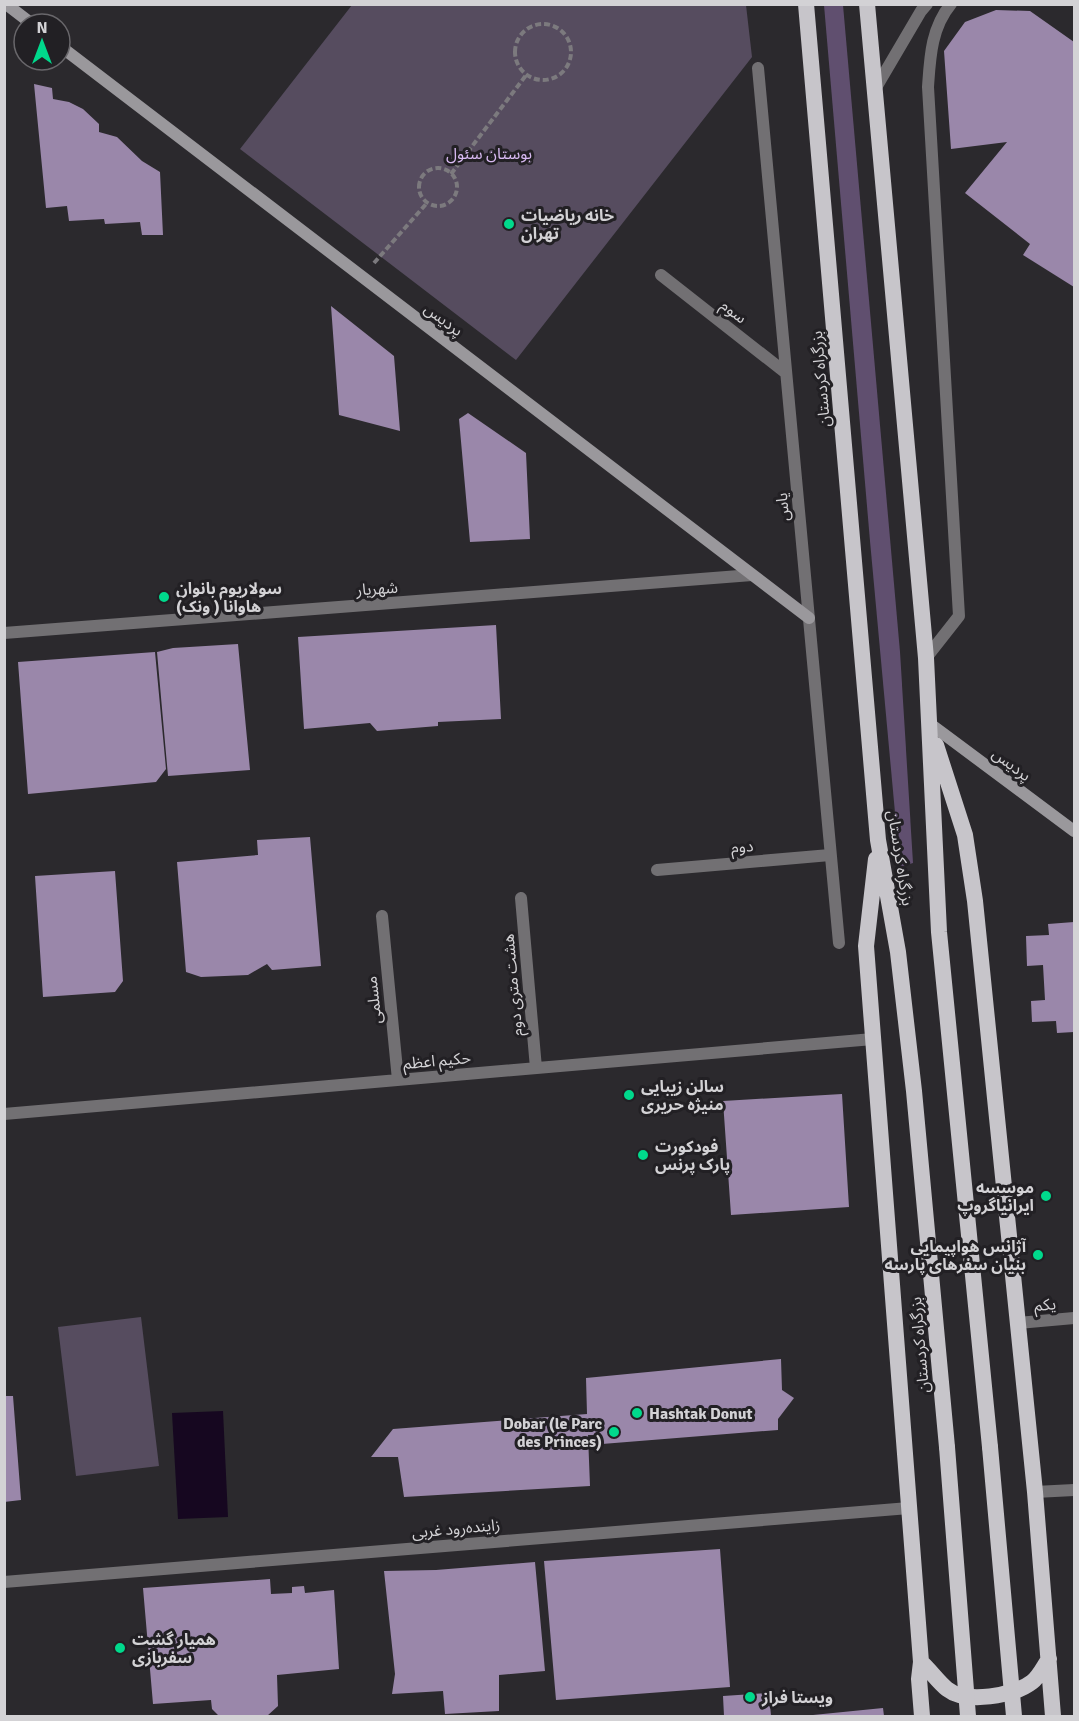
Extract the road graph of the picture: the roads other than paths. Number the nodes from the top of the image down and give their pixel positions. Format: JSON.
{"nodes":[{"id":1,"x":806,"y":4,"type":"edge"},
{"id":2,"x":867,"y":4,"type":"edge"},
{"id":3,"x":927,"y":4,"type":"edge"},
{"id":4,"x":951,"y":4,"type":"edge"},
{"id":5,"x":72,"y":55,"type":"edge"},
{"id":6,"x":758,"y":69,"type":"dead end"},
{"id":7,"x":874,"y":92,"type":"junction"},
{"id":8,"x":661,"y":274,"type":"dead end"},
{"id":9,"x":786,"y":374,"type":"junction"},
{"id":10,"x":752,"y":575,"type":"junction"},
{"id":11,"x":809,"y":618,"type":"junction"},
{"id":12,"x":4,"y":633,"type":"edge"},
{"id":13,"x":926,"y":658,"type":"junction"},
{"id":14,"x":929,"y":723,"type":"junction"},
{"id":15,"x":1074,"y":831,"type":"edge"},
{"id":16,"x":878,"y":840,"type":"junction"},
{"id":17,"x":830,"y":855,"type":"junction"},
{"id":18,"x":657,"y":870,"type":"dead end"},
{"id":19,"x":521,"y":898,"type":"dead end"},
{"id":20,"x":382,"y":916,"type":"dead end"},
{"id":21,"x":839,"y":943,"type":"dead end"},
{"id":22,"x":873,"y":1040,"type":"junction"},
{"id":23,"x":536,"y":1068,"type":"junction"},
{"id":24,"x":398,"y":1080,"type":"junction"},
{"id":25,"x":4,"y":1114,"type":"edge"},
{"id":26,"x":1074,"y":1318,"type":"edge"},
{"id":27,"x":1018,"y":1323,"type":"junction"},
{"id":28,"x":1074,"y":1490,"type":"edge"},
{"id":29,"x":1035,"y":1492,"type":"junction"},
{"id":30,"x":909,"y":1508,"type":"junction"},
{"id":31,"x":4,"y":1582,"type":"edge"},
{"id":32,"x":1048,"y":1659,"type":"junction"},
{"id":33,"x":921,"y":1662,"type":"junction"},
{"id":34,"x":922,"y":1716,"type":"edge"},
{"id":35,"x":968,"y":1716,"type":"edge"},
{"id":36,"x":1014,"y":1716,"type":"edge"},
{"id":37,"x":1053,"y":1716,"type":"edge"}],
"edges":[{"from":1,"to":16,"type":"highway","name":"بزرگراه کردستان"},
{"from":2,"to":7,"type":"highway","name":"بزرگراه کردستان"},
{"from":3,"to":7,"type":"street"},
{"from":4,"to":13,"type":"street"},
{"from":5,"to":10,"type":"main road","name":"پردیس"},
{"from":6,"to":9,"type":"street","name":"یاس"},
{"from":7,"to":13,"type":"highway","name":"بزرگراه کردستان"},
{"from":8,"to":9,"type":"street","name":"سوم"},
{"from":9,"to":11,"type":"street","name":"یاس"},
{"from":10,"to":11,"type":"main road","name":"پردیس"},
{"from":10,"to":12,"type":"street","name":"شهریار"},
{"from":11,"to":17,"type":"street","name":"یاس"},
{"from":13,"to":14,"type":"highway","name":"بزرگراه کردستان"},
{"from":14,"to":15,"type":"main road","name":"پردیس"},
{"from":14,"to":27,"type":"highway"},
{"from":14,"to":36,"type":"highway","name":"بزرگراه کردستان","bridge":true},
{"from":16,"to":22,"type":"highway"},
{"from":16,"to":35,"type":"highway","name":"بزرگراه کردستان","bridge":true},
{"from":17,"to":18,"type":"street","name":"دوم"},
{"from":17,"to":21,"type":"street","name":"یاس"},
{"from":19,"to":23,"type":"street","name":"هشت متری دوم"},
{"from":20,"to":24,"type":"street","name":"مسلمی"},
{"from":22,"to":23,"type":"street","name":"حکیم اعظم"},
{"from":22,"to":30,"type":"highway"},
{"from":23,"to":24,"type":"street","name":"حکیم اعظم"},
{"from":24,"to":25,"type":"street","name":"حکیم اعظم"},
{"from":26,"to":27,"type":"street","name":"یکم"},
{"from":27,"to":29,"type":"highway"},
{"from":28,"to":29,"type":"street"},
{"from":29,"to":32,"type":"highway"},
{"from":30,"to":31,"type":"street","name":"زاینده‌رود غربی"},
{"from":30,"to":33,"type":"highway"},
{"from":32,"to":33,"type":"highway"},
{"from":32,"to":37,"type":"highway"},
{"from":33,"to":34,"type":"highway"}]}
